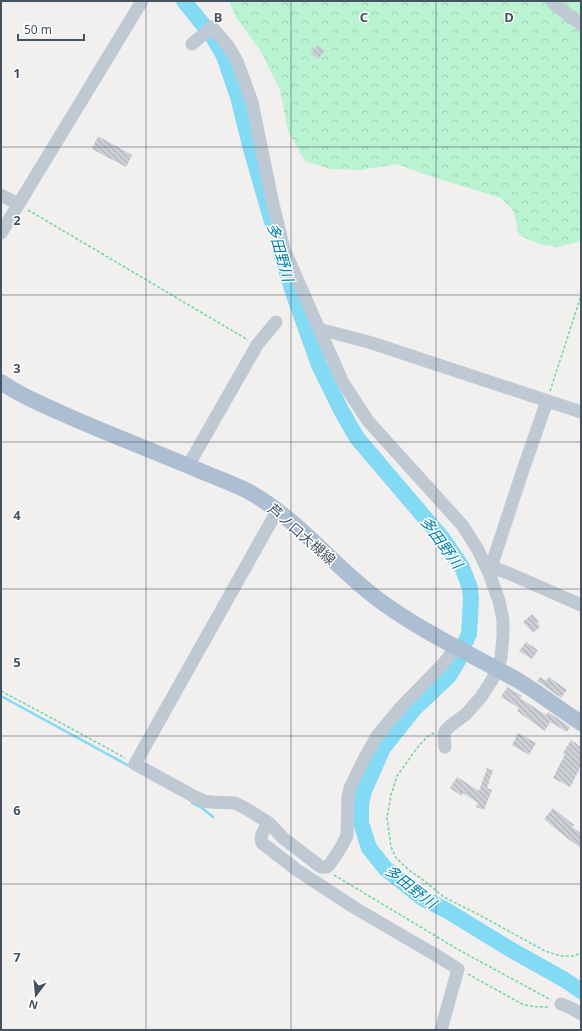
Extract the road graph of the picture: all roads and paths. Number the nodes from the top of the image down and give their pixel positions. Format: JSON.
{"nodes":[{"id":1,"x":142,"y":1,"type":"edge"},
{"id":2,"x":552,"y":1,"type":"edge"},
{"id":3,"x":581,"y":24,"type":"edge"},
{"id":4,"x":192,"y":44,"type":"dead end"},
{"id":5,"x":1,"y":195,"type":"edge"},
{"id":6,"x":18,"y":204,"type":"junction"},
{"id":7,"x":1,"y":233,"type":"edge"},
{"id":8,"x":581,"y":296,"type":"edge"},
{"id":9,"x":276,"y":322,"type":"dead end"},
{"id":10,"x":319,"y":329,"type":"junction"},
{"id":11,"x":257,"y":345,"type":"junction"},
{"id":12,"x":1,"y":382,"type":"edge"},
{"id":13,"x":547,"y":401,"type":"junction"},
{"id":14,"x":581,"y":412,"type":"edge"},
{"id":15,"x":188,"y":466,"type":"junction"},
{"id":16,"x":277,"y":510,"type":"junction"},
{"id":17,"x":490,"y":570,"type":"junction"},
{"id":18,"x":581,"y":605,"type":"edge"},
{"id":19,"x":455,"y":648,"type":"junction"},
{"id":20,"x":497,"y":669,"type":"junction"},
{"id":21,"x":1,"y":691,"type":"edge"},
{"id":22,"x":581,"y":723,"type":"edge"},
{"id":23,"x":445,"y":732,"type":"junction"},
{"id":24,"x":445,"y":747,"type":"dead end"},
{"id":25,"x":135,"y":764,"type":"junction"},
{"id":26,"x":269,"y":823,"type":"junction"},
{"id":27,"x":321,"y":867,"type":"junction"},
{"id":28,"x":581,"y":954,"type":"edge"},
{"id":29,"x":458,"y":969,"type":"junction"},
{"id":30,"x":562,"y":1004,"type":"junction"},
{"id":31,"x":581,"y":1014,"type":"edge"},
{"id":32,"x":441,"y":1030,"type":"edge"}],
"edges":[{"from":1,"to":6,"type":"street"},
{"from":2,"to":3,"type":"street"},
{"from":4,"to":10,"type":"street"},
{"from":5,"to":6,"type":"street"},
{"from":6,"to":7,"type":"street"},
{"from":6,"to":11,"type":"path"},
{"from":8,"to":13,"type":"path"},
{"from":9,"to":11,"type":"street"},
{"from":10,"to":13,"type":"street"},
{"from":10,"to":17,"type":"street"},
{"from":11,"to":15,"type":"street"},
{"from":12,"to":15,"type":"main road","name":"芦ノ口大槻線"},
{"from":13,"to":14,"type":"street"},
{"from":13,"to":17,"type":"street"},
{"from":15,"to":16,"type":"main road","name":"芦ノ口大槻線"},
{"from":16,"to":19,"type":"main road","name":"芦ノ口大槻線"},
{"from":16,"to":25,"type":"street"},
{"from":17,"to":18,"type":"street"},
{"from":17,"to":20,"type":"street"},
{"from":19,"to":20,"type":"main road","name":"芦ノ口大槻線"},
{"from":19,"to":27,"type":"street"},
{"from":20,"to":22,"type":"main road","name":"芦ノ口大槻線"},
{"from":20,"to":23,"type":"street"},
{"from":21,"to":25,"type":"path"},
{"from":23,"to":24,"type":"street"},
{"from":23,"to":28,"type":"path"},
{"from":25,"to":26,"type":"street"},
{"from":26,"to":27,"type":"street"},
{"from":26,"to":29,"type":"street"},
{"from":27,"to":30,"type":"path"},
{"from":29,"to":30,"type":"path"},
{"from":29,"to":32,"type":"street"},
{"from":30,"to":31,"type":"street"}]}
